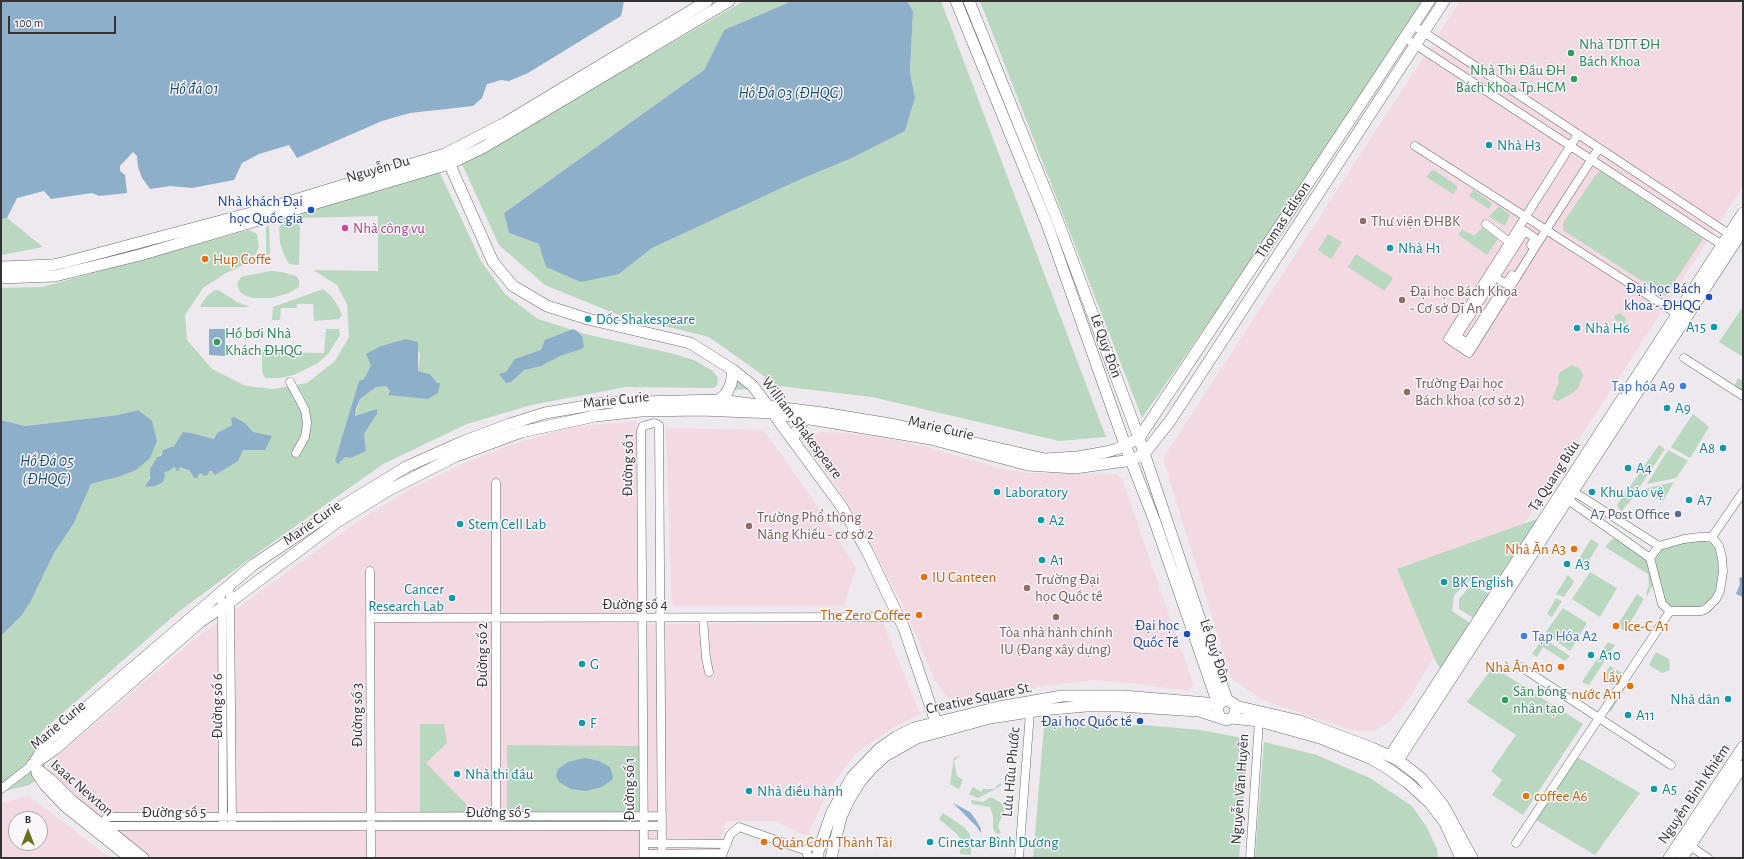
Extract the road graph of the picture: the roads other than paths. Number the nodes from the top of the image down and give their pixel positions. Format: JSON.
{"nodes":[{"id":1,"x":707,"y":1,"type":"edge"},
{"id":2,"x":729,"y":1,"type":"edge"},
{"id":3,"x":956,"y":1,"type":"edge"},
{"id":4,"x":969,"y":1,"type":"edge"},
{"id":5,"x":1429,"y":1,"type":"edge"},
{"id":6,"x":1444,"y":1,"type":"edge"},
{"id":7,"x":1413,"y":25,"type":"junction"},
{"id":8,"x":1424,"y":32,"type":"junction"},
{"id":9,"x":1405,"y":38,"type":"junction"},
{"id":10,"x":1416,"y":44,"type":"junction"},
{"id":11,"x":1493,"y":78,"type":"junction"},
{"id":12,"x":1003,"y":84,"type":"junction"},
{"id":13,"x":1486,"y":90,"type":"junction"},
{"id":14,"x":992,"y":91,"type":"junction"},
{"id":15,"x":1578,"y":134,"type":"junction"},
{"id":16,"x":1571,"y":145,"type":"junction"},
{"id":17,"x":1415,"y":146,"type":"dead end"},
{"id":18,"x":1599,"y":148,"type":"junction"},
{"id":19,"x":447,"y":159,"type":"junction"},
{"id":20,"x":1033,"y":159,"type":"junction"},
{"id":21,"x":1592,"y":159,"type":"junction"},
{"id":22,"x":1022,"y":164,"type":"junction"},
{"id":23,"x":1668,"y":193,"type":"junction"},
{"id":24,"x":1661,"y":204,"type":"junction"},
{"id":25,"x":1743,"y":213,"type":"edge"},
{"id":26,"x":1525,"y":217,"type":"junction"},
{"id":27,"x":1057,"y":219,"type":"junction"},
{"id":28,"x":1047,"y":224,"type":"junction"},
{"id":29,"x":1486,"y":224,"type":"dead end"},
{"id":30,"x":1546,"y":230,"type":"junction"},
{"id":31,"x":1743,"y":230,"type":"edge"},
{"id":32,"x":1729,"y":234,"type":"junction"},
{"id":33,"x":1509,"y":242,"type":"junction"},
{"id":34,"x":1722,"y":245,"type":"junction"},
{"id":35,"x":1,"y":267,"type":"edge"},
{"id":36,"x":54,"y":270,"type":"junction"},
{"id":37,"x":1495,"y":276,"type":"junction"},
{"id":38,"x":1,"y":278,"type":"edge"},
{"id":39,"x":1506,"y":284,"type":"junction"},
{"id":40,"x":1681,"y":317,"type":"junction"},
{"id":41,"x":1200,"y":347,"type":"junction"},
{"id":42,"x":1213,"y":355,"type":"junction"},
{"id":43,"x":1684,"y":358,"type":"dead end"},
{"id":44,"x":733,"y":370,"type":"junction"},
{"id":45,"x":290,"y":382,"type":"dead end"},
{"id":46,"x":1743,"y":396,"type":"edge"},
{"id":47,"x":719,"y":400,"type":"junction"},
{"id":48,"x":771,"y":410,"type":"junction"},
{"id":49,"x":805,"y":419,"type":"junction"},
{"id":50,"x":1139,"y":438,"type":"junction"},
{"id":51,"x":793,"y":442,"type":"junction"},
{"id":52,"x":1125,"y":445,"type":"junction"},
{"id":53,"x":296,"y":453,"type":"dead end"},
{"id":54,"x":1144,"y":454,"type":"junction"},
{"id":55,"x":1132,"y":460,"type":"junction"},
{"id":56,"x":496,"y":483,"type":"dead end"},
{"id":57,"x":387,"y":486,"type":"junction"},
{"id":58,"x":1743,"y":492,"type":"edge"},
{"id":59,"x":1566,"y":493,"type":"junction"},
{"id":60,"x":1166,"y":518,"type":"junction"},
{"id":61,"x":1155,"y":522,"type":"junction"},
{"id":62,"x":1712,"y":537,"type":"junction"},
{"id":63,"x":1659,"y":546,"type":"junction"},
{"id":64,"x":1650,"y":558,"type":"junction"},
{"id":65,"x":370,"y":571,"type":"dead end"},
{"id":66,"x":224,"y":589,"type":"junction"},
{"id":67,"x":226,"y":605,"type":"junction"},
{"id":68,"x":1670,"y":611,"type":"junction"},
{"id":69,"x":899,"y":617,"type":"junction"},
{"id":70,"x":370,"y":618,"type":"junction"},
{"id":71,"x":496,"y":618,"type":"junction"},
{"id":72,"x":642,"y":618,"type":"junction"},
{"id":73,"x":660,"y":618,"type":"junction"},
{"id":74,"x":703,"y":618,"type":"junction"},
{"id":75,"x":1521,"y":667,"type":"dead end"},
{"id":76,"x":709,"y":672,"type":"dead end"},
{"id":77,"x":1227,"y":703,"type":"junction"},
{"id":78,"x":1030,"y":712,"type":"junction"},
{"id":79,"x":1219,"y":716,"type":"junction"},
{"id":80,"x":1232,"y":718,"type":"junction"},
{"id":81,"x":1599,"y":718,"type":"junction"},
{"id":82,"x":1259,"y":721,"type":"junction"},
{"id":83,"x":937,"y":727,"type":"junction"},
{"id":84,"x":1743,"y":747,"type":"edge"},
{"id":85,"x":1394,"y":758,"type":"junction"},
{"id":86,"x":1671,"y":765,"type":"dead end"},
{"id":87,"x":32,"y":766,"type":"junction"},
{"id":88,"x":1743,"y":766,"type":"edge"},
{"id":89,"x":1,"y":789,"type":"edge"},
{"id":90,"x":496,"y":816,"type":"junction"},
{"id":91,"x":644,"y":816,"type":"junction"},
{"id":92,"x":662,"y":816,"type":"junction"},
{"id":93,"x":232,"y":817,"type":"junction"},
{"id":94,"x":371,"y":817,"type":"junction"},
{"id":95,"x":223,"y":821,"type":"junction"},
{"id":96,"x":232,"y":826,"type":"junction"},
{"id":97,"x":371,"y":826,"type":"junction"},
{"id":98,"x":496,"y":826,"type":"junction"},
{"id":99,"x":644,"y":826,"type":"junction"},
{"id":100,"x":662,"y":826,"type":"junction"},
{"id":101,"x":644,"y":843,"type":"junction"},
{"id":102,"x":662,"y":843,"type":"junction"},
{"id":103,"x":1516,"y":843,"type":"dead end"},
{"id":104,"x":727,"y":844,"type":"junction"},
{"id":105,"x":1685,"y":844,"type":"junction"},
{"id":106,"x":814,"y":854,"type":"edge"},
{"id":107,"x":831,"y":855,"type":"edge"},
{"id":108,"x":644,"y":856,"type":"edge"},
{"id":109,"x":662,"y":856,"type":"edge"},
{"id":110,"x":722,"y":856,"type":"edge"},
{"id":111,"x":130,"y":858,"type":"edge"},
{"id":112,"x":143,"y":858,"type":"edge"},
{"id":113,"x":371,"y":858,"type":"edge"},
{"id":114,"x":1019,"y":858,"type":"edge"},
{"id":115,"x":1250,"y":858,"type":"edge"},
{"id":116,"x":1461,"y":858,"type":"edge"},
{"id":117,"x":1472,"y":858,"type":"edge"},
{"id":118,"x":1670,"y":858,"type":"edge"},
{"id":119,"x":1682,"y":858,"type":"edge"},
{"id":120,"x":1708,"y":858,"type":"edge"}],
"edges":[{"from":1,"to":19,"type":"street","name":"Nguyễn Du"},
{"from":2,"to":19,"type":"street","name":"Nguyễn Du"},
{"from":3,"to":14,"type":"street","name":"Lê Quý Đôn"},
{"from":4,"to":12,"type":"street","name":"Lê Quý Đôn"},
{"from":5,"to":7,"type":"street","name":"Thomas Edison"},
{"from":6,"to":8,"type":"street","name":"Thomas Edison"},
{"from":7,"to":8,"type":"street"},
{"from":7,"to":9,"type":"street","name":"Thomas Edison"},
{"from":8,"to":10,"type":"street","name":"Thomas Edison"},
{"from":8,"to":11,"type":"street"},
{"from":9,"to":10,"type":"street"},
{"from":9,"to":41,"type":"street","name":"Thomas Edison"},
{"from":10,"to":13,"type":"street"},
{"from":10,"to":42,"type":"street","name":"Thomas Edison"},
{"from":11,"to":13,"type":"street"},
{"from":11,"to":15,"type":"street"},
{"from":12,"to":14,"type":"street"},
{"from":12,"to":20,"type":"street","name":"Lê Quý Đôn"},
{"from":13,"to":16,"type":"street"},
{"from":14,"to":22,"type":"street","name":"Lê Quý Đôn"},
{"from":15,"to":16,"type":"street"},
{"from":15,"to":18,"type":"street"},
{"from":16,"to":21,"type":"street"},
{"from":16,"to":26,"type":"street"},
{"from":17,"to":26,"type":"street"},
{"from":18,"to":21,"type":"street"},
{"from":18,"to":23,"type":"street"},
{"from":19,"to":36,"type":"street","name":"Nguyễn Du"},
{"from":19,"to":44,"type":"street","name":"William Shakespeare"},
{"from":20,"to":22,"type":"street"},
{"from":20,"to":27,"type":"street","name":"Lê Quý Đôn"},
{"from":21,"to":24,"type":"street"},
{"from":21,"to":30,"type":"street"},
{"from":22,"to":28,"type":"street","name":"Lê Quý Đôn"},
{"from":23,"to":24,"type":"street"},
{"from":23,"to":32,"type":"street"},
{"from":24,"to":34,"type":"street"},
{"from":25,"to":32,"type":"street","name":"Tạ Quang Bửu"},
{"from":26,"to":30,"type":"street"},
{"from":26,"to":33,"type":"street"},
{"from":27,"to":28,"type":"street"},
{"from":27,"to":50,"type":"street","name":"Lê Quý Đôn"},
{"from":28,"to":52,"type":"street","name":"Lê Quý Đôn"},
{"from":29,"to":33,"type":"street"},
{"from":30,"to":33,"type":"street"},
{"from":30,"to":40,"type":"street"},
{"from":31,"to":40,"type":"street","name":"Tạ Quang Bửu"},
{"from":32,"to":34,"type":"street","name":"Tạ Quang Bửu"},
{"from":34,"to":40,"type":"street","name":"Tạ Quang Bửu"},
{"from":35,"to":36,"type":"street","name":"Nguyễn Du"},
{"from":36,"to":38,"type":"street","name":"Nguyễn Du"},
{"from":37,"to":39,"type":"street"},
{"from":37,"to":39,"type":"street"},
{"from":37,"to":39,"type":"street"},
{"from":40,"to":59,"type":"street","name":"Tạ Quang Bửu"},
{"from":41,"to":42,"type":"street"},
{"from":41,"to":50,"type":"street","name":"Thomas Edison"},
{"from":42,"to":54,"type":"street","name":"Thomas Edison"},
{"from":43,"to":46,"type":"street"},
{"from":44,"to":47,"type":"street"},
{"from":44,"to":48,"type":"street","name":"William Shakespeare"},
{"from":45,"to":53,"type":"street"},
{"from":47,"to":48,"type":"street","name":"Marie Curie"},
{"from":47,"to":57,"type":"street","name":"Marie Curie"},
{"from":48,"to":49,"type":"street","name":"Marie Curie"},
{"from":48,"to":51,"type":"street","name":"William Shakespeare"},
{"from":48,"to":52,"type":"street","name":"Marie Curie"},
{"from":48,"to":57,"type":"street","name":"Marie Curie"},
{"from":49,"to":51,"type":"street"},
{"from":49,"to":55,"type":"street","name":"Marie Curie"},
{"from":50,"to":52,"type":"street","name":"Marie Curie"},
{"from":50,"to":54,"type":"street","name":"Lê Quý Đôn"},
{"from":51,"to":69,"type":"street","name":"William Shakespeare"},
{"from":52,"to":55,"type":"street","name":"Lê Quý Đôn"},
{"from":54,"to":55,"type":"street","name":"Marie Curie"},
{"from":54,"to":60,"type":"street","name":"Lê Quý Đôn"},
{"from":55,"to":61,"type":"street","name":"Lê Quý Đôn"},
{"from":56,"to":71,"type":"street","name":"Đường số 2"},
{"from":57,"to":66,"type":"street","name":"Marie Curie"},
{"from":57,"to":67,"type":"street","name":"Marie Curie"},
{"from":58,"to":62,"type":"street"},
{"from":59,"to":63,"type":"street"},
{"from":59,"to":64,"type":"street"},
{"from":59,"to":85,"type":"street","name":"Tạ Quang Bửu"},
{"from":60,"to":61,"type":"street"},
{"from":60,"to":77,"type":"street","name":"Lê Quý Đôn"},
{"from":61,"to":77,"type":"street","name":"Lê Quý Đôn"},
{"from":62,"to":63,"type":"street"},
{"from":62,"to":68,"type":"street"},
{"from":63,"to":64,"type":"street"},
{"from":64,"to":68,"type":"street"},
{"from":65,"to":70,"type":"street","name":"Đường số 3"},
{"from":66,"to":67,"type":"street","name":"Đường số 6"},
{"from":66,"to":87,"type":"street","name":"Marie Curie"},
{"from":67,"to":87,"type":"street","name":"Marie Curie"},
{"from":67,"to":93,"type":"street","name":"Đường số 6"},
{"from":67,"to":95,"type":"street","name":"Đường số 6"},
{"from":68,"to":81,"type":"street"},
{"from":69,"to":74,"type":"street","name":"Đường số 4"},
{"from":69,"to":83,"type":"street","name":"William Shakespeare"},
{"from":70,"to":71,"type":"street","name":"Đường số 4"},
{"from":70,"to":94,"type":"street","name":"Đường số 3"},
{"from":71,"to":72,"type":"street","name":"Đường số 4"},
{"from":71,"to":90,"type":"street","name":"Đường số 2"},
{"from":72,"to":73,"type":"street","name":"Đường số 4"},
{"from":72,"to":73,"type":"street","name":"Đường số 1"},
{"from":72,"to":91,"type":"street","name":"Đường số 1"},
{"from":73,"to":74,"type":"street","name":"Đường số 4"},
{"from":73,"to":92,"type":"street","name":"Đường số 1"},
{"from":74,"to":76,"type":"street"},
{"from":75,"to":81,"type":"street"},
{"from":77,"to":79,"type":"street"},
{"from":77,"to":80,"type":"street"},
{"from":77,"to":83,"type":"street","name":"Creative Square St."},
{"from":77,"to":85,"type":"street","name":"Creative Square St."},
{"from":78,"to":79,"type":"street","name":"Creative Square St."},
{"from":78,"to":83,"type":"street","name":"Creative Square St."},
{"from":78,"to":114,"type":"street","name":"Lưu Hữu Phước"},
{"from":79,"to":80,"type":"street","name":"Creative Square St."},
{"from":80,"to":82,"type":"street","name":"Creative Square St."},
{"from":81,"to":86,"type":"street"},
{"from":81,"to":103,"type":"street"},
{"from":82,"to":115,"type":"street","name":"Nguyễn Văn Huyên"},
{"from":82,"to":116,"type":"street","name":"Creative Square St."},
{"from":83,"to":106,"type":"street","name":"Creative Square St."},
{"from":83,"to":107,"type":"street","name":"Creative Square St."},
{"from":84,"to":105,"type":"street","name":"Nguyễn Bỉnh Khiêm"},
{"from":85,"to":117,"type":"street"},
{"from":87,"to":89,"type":"street"},
{"from":87,"to":111,"type":"street","name":"Isaac Newton"},
{"from":87,"to":112,"type":"street","name":"Isaac Newton"},
{"from":88,"to":105,"type":"street","name":"Nguyễn Bỉnh Khiêm"},
{"from":90,"to":91,"type":"street","name":"Đường số 5"},
{"from":90,"to":94,"type":"street","name":"Đường số 5"},
{"from":90,"to":98,"type":"street","name":"Đường số 2"},
{"from":91,"to":92,"type":"street","name":"Đường số 5"},
{"from":91,"to":99,"type":"street","name":"Đường số 1"},
{"from":92,"to":100,"type":"street","name":"Đường số 1"},
{"from":93,"to":94,"type":"street","name":"Đường số 5"},
{"from":93,"to":95,"type":"street","name":"Đường số 5"},
{"from":93,"to":96,"type":"street","name":"Đường số 6"},
{"from":94,"to":97,"type":"street","name":"Đường số 3"},
{"from":95,"to":95,"type":"street","name":"Đường số 5"},
{"from":95,"to":96,"type":"street","name":"Đường số 5"},
{"from":96,"to":97,"type":"street","name":"Đường số 5"},
{"from":97,"to":98,"type":"street","name":"Đường số 5"},
{"from":97,"to":113,"type":"street","name":"Đường số 3"},
{"from":98,"to":99,"type":"street","name":"Đường số 5"},
{"from":99,"to":100,"type":"street","name":"Đường số 5"},
{"from":99,"to":101,"type":"street","name":"Đường số 1"},
{"from":100,"to":102,"type":"street","name":"Đường số 1"},
{"from":101,"to":102,"type":"street"},
{"from":101,"to":108,"type":"street","name":"Đường số 1"},
{"from":102,"to":104,"type":"street"},
{"from":102,"to":109,"type":"street","name":"Đường số 1"},
{"from":104,"to":106,"type":"street"},
{"from":104,"to":110,"type":"street"},
{"from":105,"to":118,"type":"street","name":"Nguyễn Bỉnh Khiêm"},
{"from":105,"to":119,"type":"street","name":"Nguyễn Bỉnh Khiêm"},
{"from":105,"to":120,"type":"street"},
{"from":106,"to":107,"type":"street"},
{"from":108,"to":109,"type":"street"},
{"from":109,"to":110,"type":"street"}]}
